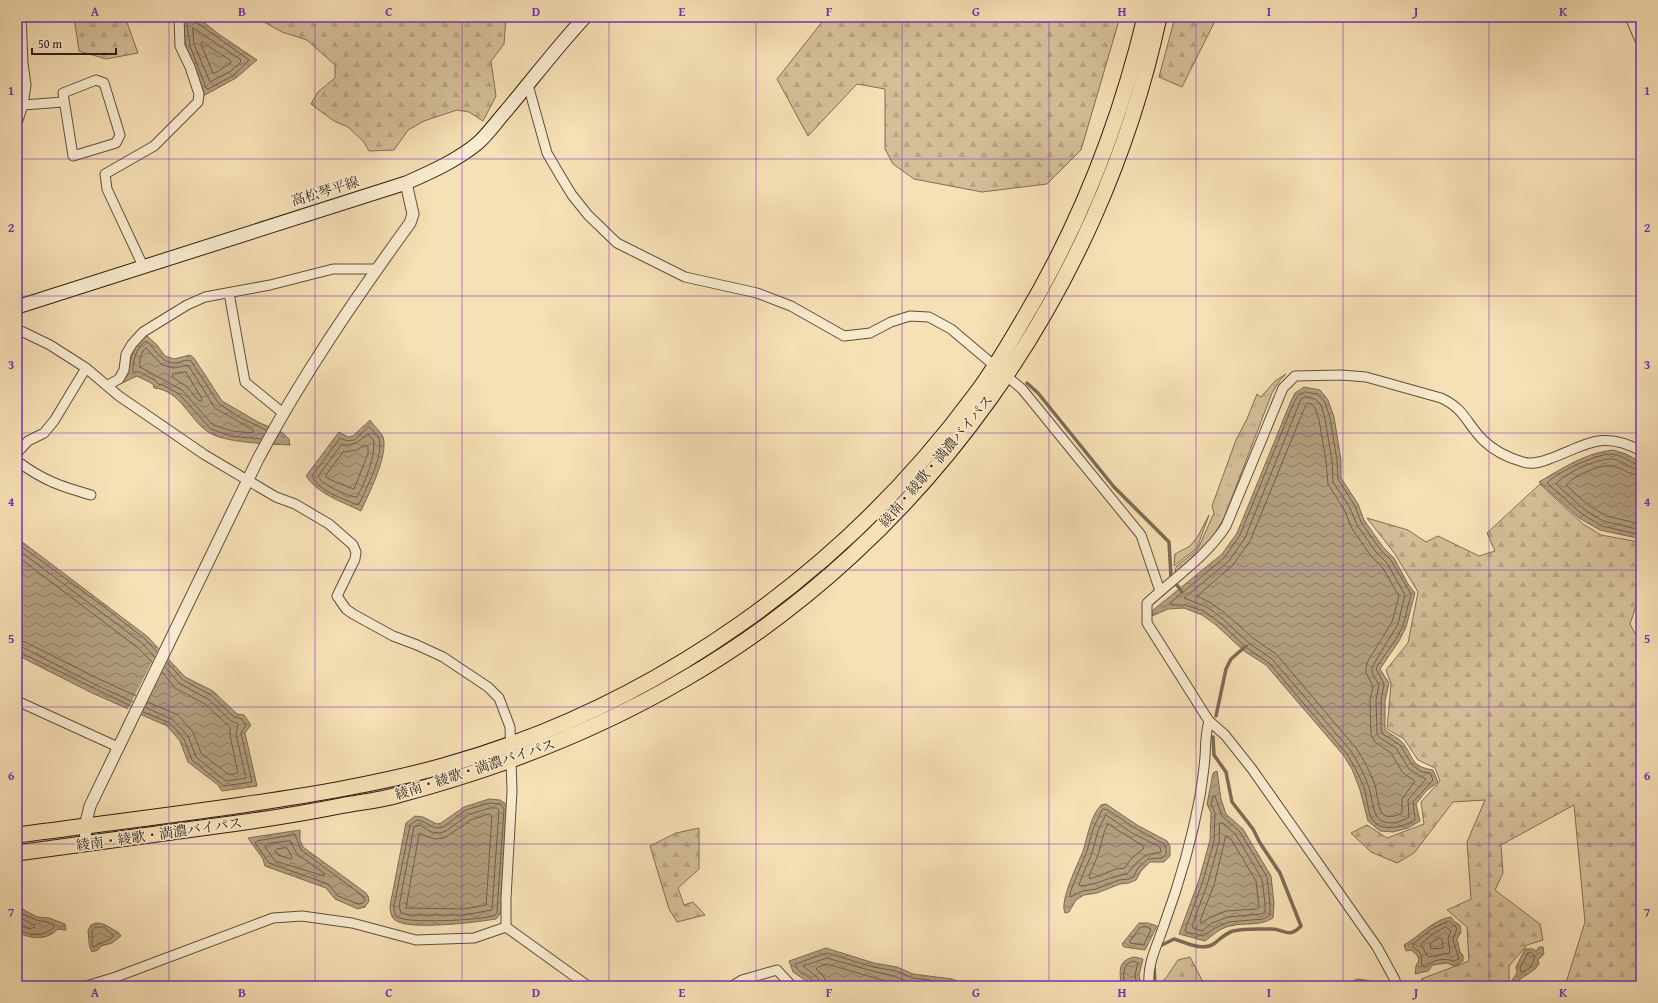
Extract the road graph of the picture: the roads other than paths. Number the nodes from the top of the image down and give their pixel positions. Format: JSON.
{"nodes":[{"id":1,"x":21,"y":17,"type":"edge"},
{"id":2,"x":179,"y":17,"type":"edge"},
{"id":3,"x":585,"y":17,"type":"edge"},
{"id":4,"x":1145,"y":17,"type":"edge"},
{"id":5,"x":1159,"y":17,"type":"edge"},
{"id":6,"x":1631,"y":17,"type":"edge"},
{"id":7,"x":1641,"y":40,"type":"edge"},
{"id":8,"x":20,"y":64,"type":"edge"},
{"id":9,"x":528,"y":85,"type":"junction"},
{"id":10,"x":63,"y":102,"type":"junction"},
{"id":11,"x":23,"y":106,"type":"junction"},
{"id":12,"x":17,"y":123,"type":"edge"},
{"id":13,"x":406,"y":183,"type":"junction"},
{"id":14,"x":143,"y":266,"type":"junction"},
{"id":15,"x":377,"y":269,"type":"junction"},
{"id":16,"x":229,"y":293,"type":"junction"},
{"id":17,"x":17,"y":307,"type":"edge"},
{"id":18,"x":17,"y":330,"type":"edge"},
{"id":19,"x":995,"y":366,"type":"junction"},
{"id":20,"x":86,"y":368,"type":"junction"},
{"id":21,"x":1007,"y":376,"type":"junction"},
{"id":22,"x":108,"y":386,"type":"junction"},
{"id":23,"x":281,"y":415,"type":"junction"},
{"id":24,"x":1641,"y":451,"type":"edge"},
{"id":25,"x":17,"y":453,"type":"edge"},
{"id":26,"x":17,"y":461,"type":"edge"},
{"id":27,"x":248,"y":480,"type":"junction"},
{"id":28,"x":91,"y":495,"type":"dead end"},
{"id":29,"x":1160,"y":591,"type":"junction"},
{"id":30,"x":17,"y":701,"type":"edge"},
{"id":31,"x":1209,"y":721,"type":"junction"},
{"id":32,"x":510,"y":744,"type":"junction"},
{"id":33,"x":118,"y":747,"type":"junction"},
{"id":34,"x":511,"y":760,"type":"junction"},
{"id":35,"x":85,"y":826,"type":"junction"},
{"id":36,"x":17,"y":835,"type":"edge"},
{"id":37,"x":86,"y":844,"type":"junction"},
{"id":38,"x":17,"y":853,"type":"edge"},
{"id":39,"x":506,"y":927,"type":"junction"},
{"id":40,"x":86,"y":986,"type":"edge"},
{"id":41,"x":588,"y":986,"type":"edge"},
{"id":42,"x":732,"y":986,"type":"edge"},
{"id":43,"x":792,"y":986,"type":"edge"},
{"id":44,"x":1149,"y":986,"type":"edge"},
{"id":45,"x":1396,"y":986,"type":"edge"}],
"edges":[{"from":1,"to":8,"type":"street"},
{"from":2,"to":14,"type":"street"},
{"from":3,"to":9,"type":"main road","name":"高松琴平線"},
{"from":4,"to":19,"type":"highway","name":"綾南・綾歌・満濃バイパス"},
{"from":5,"to":21,"type":"highway","name":"綾南・綾歌・満濃バイパス"},
{"from":6,"to":7,"type":"street"},
{"from":8,"to":11,"type":"street"},
{"from":9,"to":13,"type":"main road","name":"高松琴平線"},
{"from":9,"to":19,"type":"street"},
{"from":10,"to":10,"type":"street"},
{"from":10,"to":11,"type":"street"},
{"from":11,"to":12,"type":"street"},
{"from":13,"to":14,"type":"main road","name":"高松琴平線"},
{"from":13,"to":15,"type":"street"},
{"from":14,"to":17,"type":"main road","name":"高松琴平線"},
{"from":15,"to":16,"type":"street"},
{"from":15,"to":23,"type":"street"},
{"from":16,"to":22,"type":"street"},
{"from":16,"to":23,"type":"street"},
{"from":18,"to":20,"type":"street"},
{"from":19,"to":21,"type":"street"},
{"from":19,"to":32,"type":"highway","name":"綾南・綾歌・満濃バイパス"},
{"from":20,"to":22,"type":"street"},
{"from":20,"to":25,"type":"street"},
{"from":21,"to":29,"type":"street"},
{"from":21,"to":34,"type":"highway","name":"綾南・綾歌・満濃バイパス"},
{"from":22,"to":27,"type":"street"},
{"from":23,"to":27,"type":"street"},
{"from":24,"to":29,"type":"street"},
{"from":26,"to":28,"type":"street"},
{"from":27,"to":32,"type":"street"},
{"from":27,"to":33,"type":"street"},
{"from":29,"to":31,"type":"street"},
{"from":30,"to":33,"type":"street"},
{"from":31,"to":44,"type":"street"},
{"from":31,"to":45,"type":"street"},
{"from":32,"to":34,"type":"street"},
{"from":32,"to":35,"type":"highway","name":"綾南・綾歌・満濃バイパス"},
{"from":33,"to":35,"type":"street"},
{"from":34,"to":37,"type":"highway","name":"綾南・綾歌・満濃バイパス"},
{"from":34,"to":39,"type":"street"},
{"from":35,"to":36,"type":"highway","name":"綾南・綾歌・満濃バイパス"},
{"from":35,"to":37,"type":"street"},
{"from":37,"to":38,"type":"highway","name":"綾南・綾歌・満濃バイパス"},
{"from":39,"to":40,"type":"street"},
{"from":39,"to":41,"type":"street"},
{"from":42,"to":43,"type":"street"}]}
